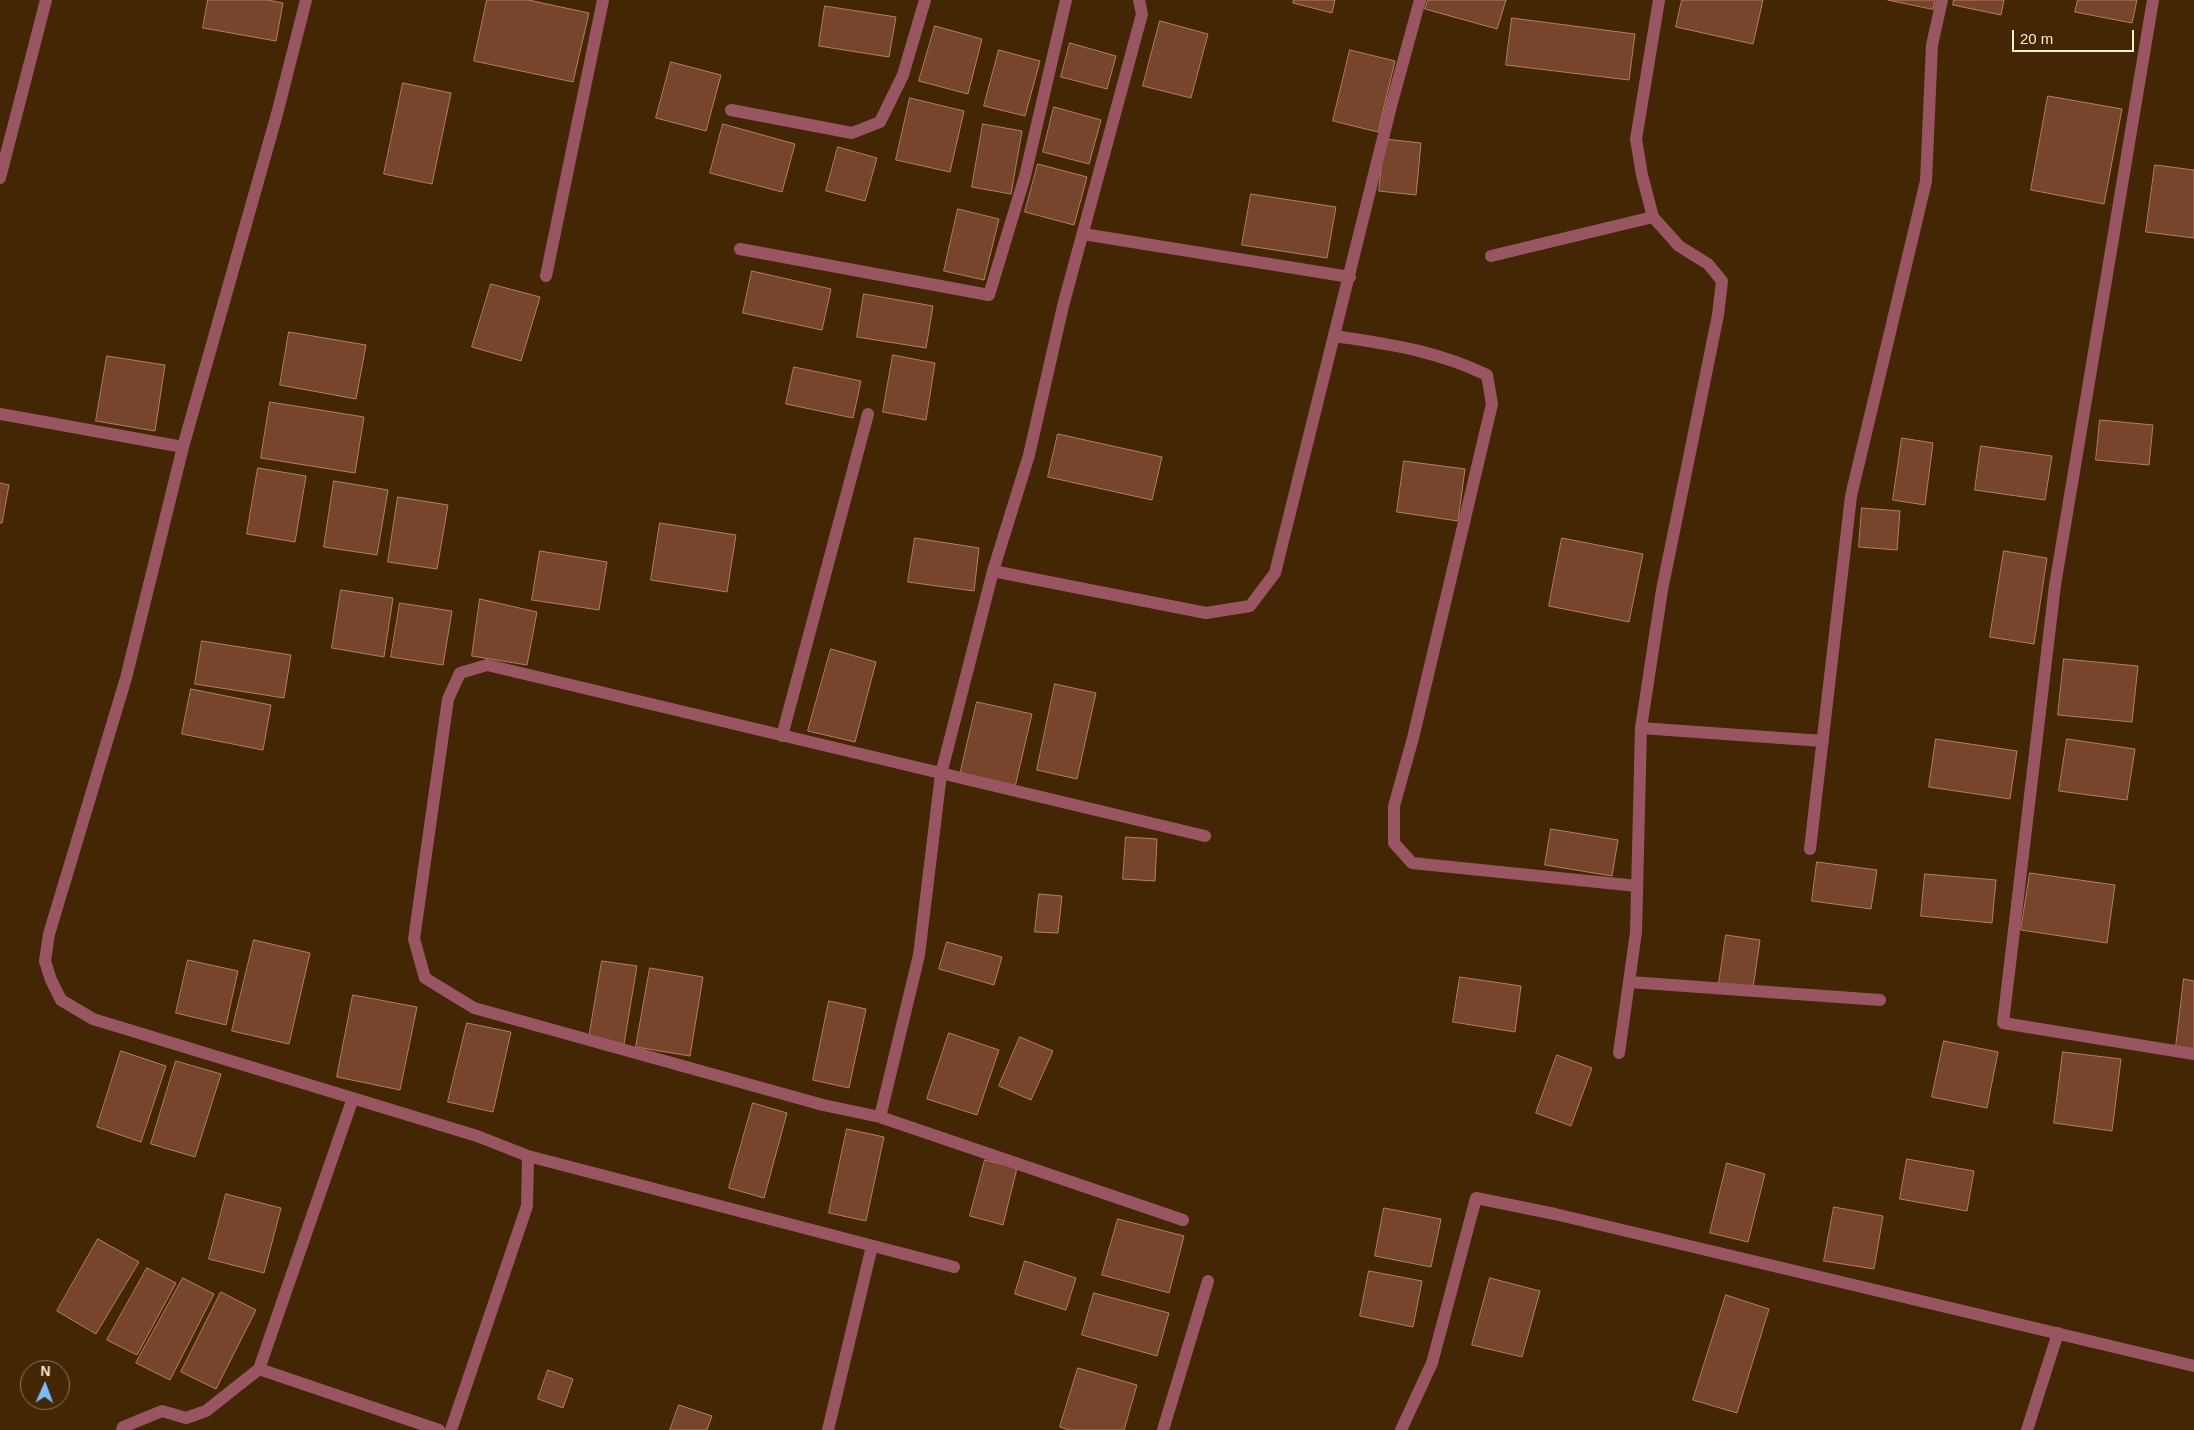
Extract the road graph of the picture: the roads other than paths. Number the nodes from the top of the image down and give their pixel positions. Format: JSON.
{"nodes":[{"id":1,"x":46,"y":0,"type":"edge"},
{"id":2,"x":306,"y":0,"type":"edge"},
{"id":3,"x":604,"y":0,"type":"edge"},
{"id":4,"x":925,"y":0,"type":"edge"},
{"id":5,"x":1066,"y":0,"type":"edge"},
{"id":6,"x":1139,"y":0,"type":"edge"},
{"id":7,"x":1420,"y":0,"type":"edge"},
{"id":8,"x":1659,"y":0,"type":"edge"},
{"id":9,"x":1942,"y":0,"type":"edge"},
{"id":10,"x":2153,"y":0,"type":"edge"},
{"id":11,"x":731,"y":110,"type":"dead end"},
{"id":12,"x":0,"y":178,"type":"edge"},
{"id":13,"x":1653,"y":217,"type":"junction"},
{"id":14,"x":1083,"y":234,"type":"junction"},
{"id":15,"x":740,"y":249,"type":"dead end"},
{"id":16,"x":1491,"y":256,"type":"dead end"},
{"id":17,"x":546,"y":276,"type":"dead end"},
{"id":18,"x":1350,"y":277,"type":"junction"},
{"id":19,"x":1335,"y":336,"type":"junction"},
{"id":20,"x":0,"y":414,"type":"edge"},
{"id":21,"x":868,"y":414,"type":"dead end"},
{"id":22,"x":183,"y":447,"type":"junction"},
{"id":23,"x":992,"y":571,"type":"junction"},
{"id":24,"x":1642,"y":728,"type":"junction"},
{"id":25,"x":782,"y":736,"type":"junction"},
{"id":26,"x":1823,"y":741,"type":"junction"},
{"id":27,"x":941,"y":774,"type":"junction"},
{"id":28,"x":1205,"y":836,"type":"dead end"},
{"id":29,"x":1810,"y":849,"type":"dead end"},
{"id":30,"x":1637,"y":886,"type":"junction"},
{"id":31,"x":1630,"y":982,"type":"junction"},
{"id":32,"x":1880,"y":1000,"type":"dead end"},
{"id":33,"x":1619,"y":1053,"type":"dead end"},
{"id":34,"x":2194,"y":1054,"type":"edge"},
{"id":35,"x":353,"y":1098,"type":"junction"},
{"id":36,"x":880,"y":1117,"type":"junction"},
{"id":37,"x":528,"y":1156,"type":"junction"},
{"id":38,"x":1183,"y":1220,"type":"dead end"},
{"id":39,"x":872,"y":1246,"type":"junction"},
{"id":40,"x":954,"y":1267,"type":"dead end"},
{"id":41,"x":1208,"y":1281,"type":"dead end"},
{"id":42,"x":2058,"y":1333,"type":"junction"},
{"id":43,"x":2194,"y":1366,"type":"edge"},
{"id":44,"x":259,"y":1368,"type":"junction"},
{"id":45,"x":122,"y":1430,"type":"edge"},
{"id":46,"x":439,"y":1430,"type":"edge"},
{"id":47,"x":451,"y":1430,"type":"edge"},
{"id":48,"x":828,"y":1430,"type":"edge"},
{"id":49,"x":1164,"y":1430,"type":"edge"},
{"id":50,"x":1401,"y":1430,"type":"edge"},
{"id":51,"x":2027,"y":1430,"type":"edge"}],
"edges":[{"from":1,"to":12,"type":"street"},
{"from":2,"to":22,"type":"street"},
{"from":3,"to":17,"type":"street"},
{"from":4,"to":11,"type":"street"},
{"from":5,"to":15,"type":"street"},
{"from":6,"to":14,"type":"street"},
{"from":7,"to":18,"type":"street"},
{"from":8,"to":13,"type":"street"},
{"from":9,"to":26,"type":"street"},
{"from":10,"to":34,"type":"street"},
{"from":13,"to":16,"type":"street"},
{"from":13,"to":24,"type":"street"},
{"from":14,"to":18,"type":"street"},
{"from":14,"to":23,"type":"street"},
{"from":18,"to":19,"type":"street"},
{"from":19,"to":23,"type":"street"},
{"from":19,"to":30,"type":"street"},
{"from":20,"to":22,"type":"street"},
{"from":21,"to":25,"type":"street"},
{"from":22,"to":35,"type":"street"},
{"from":23,"to":27,"type":"street"},
{"from":24,"to":26,"type":"street"},
{"from":24,"to":30,"type":"street"},
{"from":25,"to":27,"type":"street"},
{"from":25,"to":36,"type":"street"},
{"from":26,"to":29,"type":"street"},
{"from":27,"to":28,"type":"street"},
{"from":27,"to":36,"type":"street"},
{"from":30,"to":31,"type":"street"},
{"from":31,"to":32,"type":"street"},
{"from":31,"to":33,"type":"street"},
{"from":35,"to":37,"type":"street"},
{"from":35,"to":44,"type":"street"},
{"from":36,"to":38,"type":"street"},
{"from":37,"to":39,"type":"street"},
{"from":37,"to":47,"type":"street"},
{"from":39,"to":40,"type":"street"},
{"from":39,"to":48,"type":"street"},
{"from":41,"to":49,"type":"street"},
{"from":42,"to":43,"type":"street"},
{"from":42,"to":50,"type":"street"},
{"from":42,"to":51,"type":"street"},
{"from":44,"to":45,"type":"street"},
{"from":44,"to":46,"type":"street"}]}
